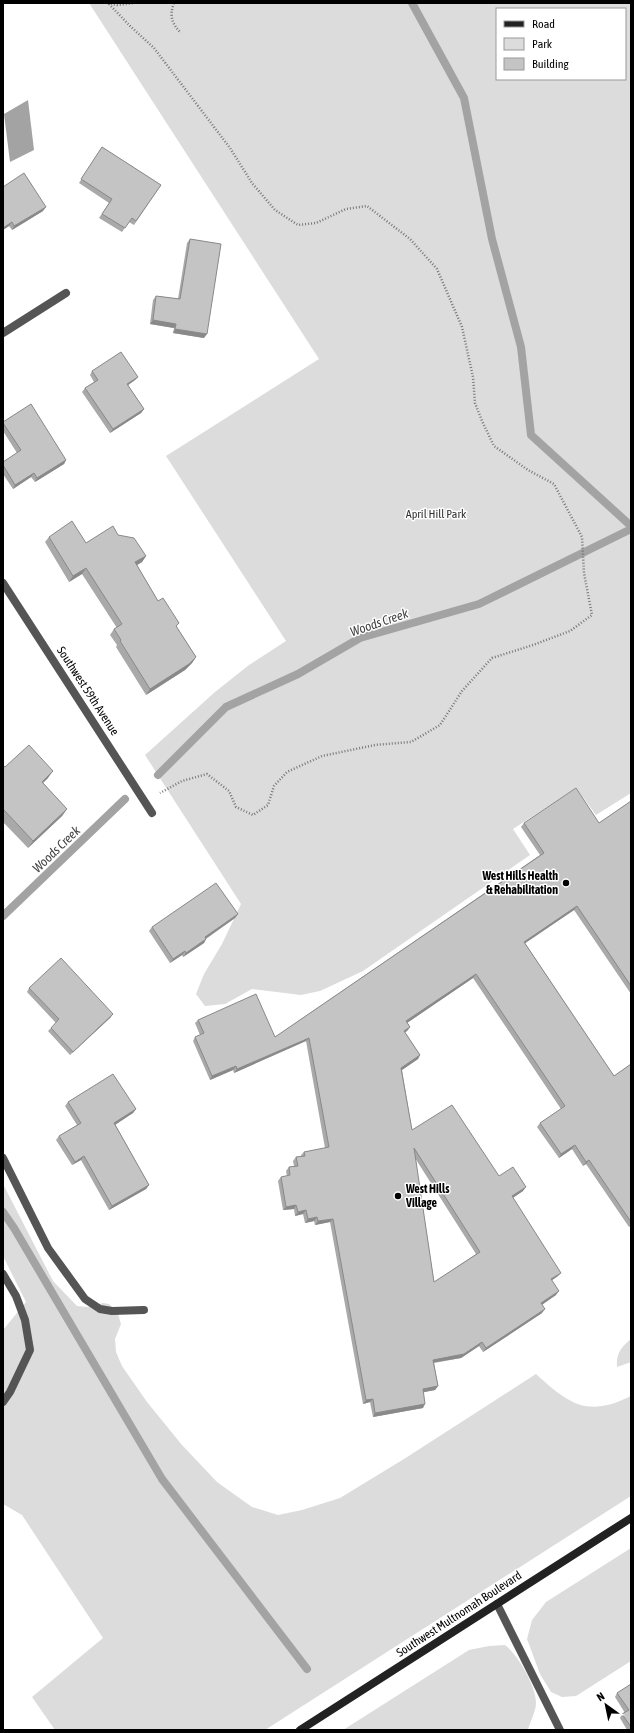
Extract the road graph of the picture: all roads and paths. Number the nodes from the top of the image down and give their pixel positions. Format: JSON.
{"nodes":[{"id":1,"x":108,"y":3,"type":"edge"},
{"id":2,"x":134,"y":3,"type":"edge"},
{"id":3,"x":174,"y":3,"type":"edge"},
{"id":4,"x":182,"y":33,"type":"dead end"},
{"id":5,"x":66,"y":293,"type":"dead end"},
{"id":6,"x":3,"y":333,"type":"edge"},
{"id":7,"x":3,"y":583,"type":"edge"},
{"id":8,"x":145,"y":801,"type":"junction"},
{"id":9,"x":152,"y":813,"type":"dead end"},
{"id":10,"x":3,"y":1158,"type":"edge"},
{"id":11,"x":3,"y":1274,"type":"edge"},
{"id":12,"x":144,"y":1310,"type":"dead end"},
{"id":13,"x":3,"y":1402,"type":"edge"},
{"id":14,"x":631,"y":1518,"type":"edge"},
{"id":15,"x":497,"y":1604,"type":"junction"},
{"id":16,"x":300,"y":1730,"type":"edge"},
{"id":17,"x":560,"y":1730,"type":"edge"}],
"edges":[{"from":1,"to":2,"type":"path"},
{"from":1,"to":8,"type":"path"},
{"from":3,"to":4,"type":"path"},
{"from":5,"to":6,"type":"street"},
{"from":7,"to":8,"type":"street","name":"Southwest 59th Avenue"},
{"from":8,"to":9,"type":"street","name":"Southwest 59th Avenue"},
{"from":10,"to":12,"type":"street"},
{"from":11,"to":13,"type":"street"},
{"from":14,"to":15,"type":"main road","name":"Southwest Multnomah Boulevard"},
{"from":15,"to":16,"type":"main road","name":"Southwest Multnomah Boulevard"},
{"from":15,"to":17,"type":"street"}]}
